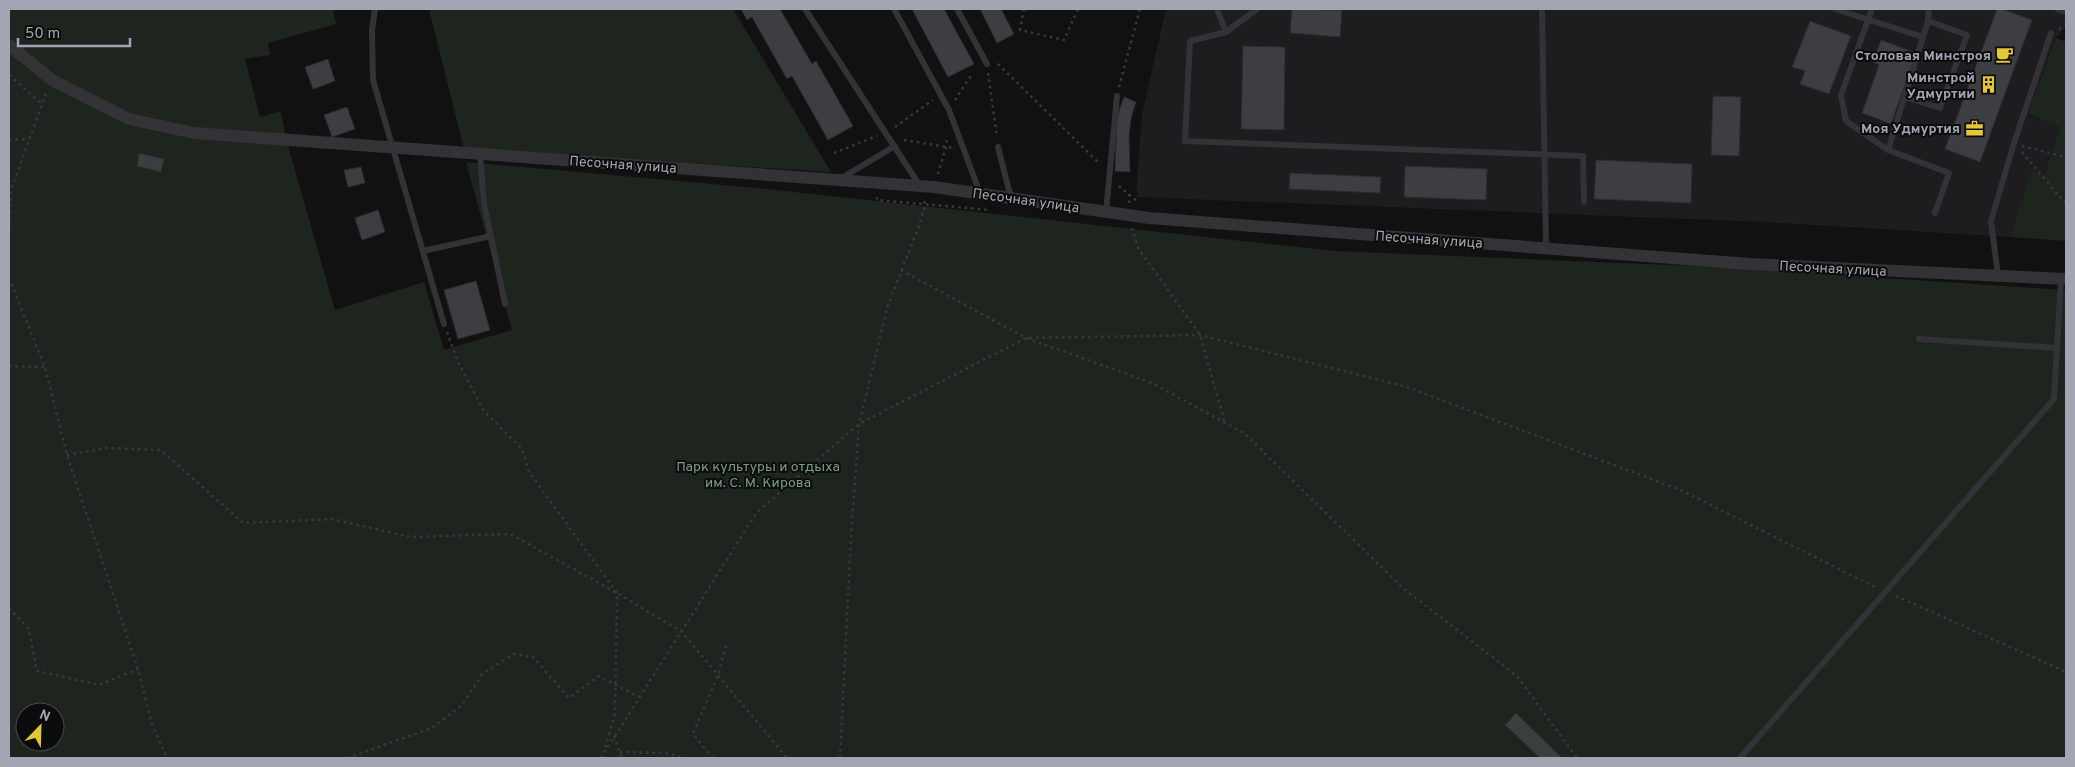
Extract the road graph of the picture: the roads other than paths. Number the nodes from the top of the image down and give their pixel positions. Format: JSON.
{"nodes":[{"id":1,"x":376,"y":9,"type":"edge"},
{"id":2,"x":805,"y":9,"type":"edge"},
{"id":3,"x":894,"y":9,"type":"edge"},
{"id":4,"x":958,"y":9,"type":"edge"},
{"id":5,"x":1217,"y":9,"type":"edge"},
{"id":6,"x":1257,"y":9,"type":"edge"},
{"id":7,"x":1542,"y":9,"type":"edge"},
{"id":8,"x":1834,"y":9,"type":"edge"},
{"id":9,"x":1872,"y":9,"type":"edge"},
{"id":10,"x":1929,"y":9,"type":"edge"},
{"id":11,"x":2056,"y":9,"type":"edge"},
{"id":12,"x":2066,"y":12,"type":"edge"},
{"id":13,"x":1868,"y":20,"type":"junction"},
{"id":14,"x":1928,"y":21,"type":"junction"},
{"id":15,"x":1226,"y":32,"type":"junction"},
{"id":16,"x":2051,"y":33,"type":"dead end"},
{"id":17,"x":1923,"y":37,"type":"junction"},
{"id":18,"x":9,"y":45,"type":"edge"},
{"id":19,"x":990,"y":62,"type":"road end"},
{"id":20,"x":1116,"y":96,"type":"road end"},
{"id":21,"x":1904,"y":97,"type":"junction"},
{"id":22,"x":895,"y":146,"type":"junction"},
{"id":23,"x":394,"y":147,"type":"junction"},
{"id":24,"x":998,"y":147,"type":"road end"},
{"id":25,"x":1888,"y":150,"type":"junction"},
{"id":26,"x":480,"y":154,"type":"junction"},
{"id":27,"x":1544,"y":155,"type":"junction"},
{"id":28,"x":838,"y":180,"type":"junction"},
{"id":29,"x":920,"y":186,"type":"junction"},
{"id":30,"x":980,"y":193,"type":"junction"},
{"id":31,"x":1011,"y":198,"type":"junction"},
{"id":32,"x":1584,"y":202,"type":"dead end"},
{"id":33,"x":1106,"y":212,"type":"junction"},
{"id":34,"x":1935,"y":213,"type":"dead end"},
{"id":35,"x":491,"y":236,"type":"junction"},
{"id":36,"x":1546,"y":247,"type":"junction"},
{"id":37,"x":423,"y":251,"type":"junction"},
{"id":38,"x":1998,"y":276,"type":"junction"},
{"id":39,"x":2064,"y":279,"type":"edge"},
{"id":40,"x":505,"y":304,"type":"dead end"},
{"id":41,"x":444,"y":324,"type":"road end"},
{"id":42,"x":1918,"y":338,"type":"dead end"},
{"id":43,"x":2057,"y":348,"type":"junction"},
{"id":44,"x":1740,"y":758,"type":"edge"}],
"edges":[{"from":1,"to":23,"type":"lane"},
{"from":2,"to":22,"type":"lane"},
{"from":3,"to":30,"type":"lane"},
{"from":4,"to":19,"type":"lane"},
{"from":5,"to":15,"type":"lane"},
{"from":6,"to":15,"type":"lane"},
{"from":7,"to":27,"type":"lane"},
{"from":8,"to":13,"type":"lane"},
{"from":9,"to":13,"type":"lane"},
{"from":10,"to":14,"type":"lane"},
{"from":11,"to":12,"type":"lane"},
{"from":13,"to":17,"type":"lane"},
{"from":13,"to":25,"type":"lane"},
{"from":14,"to":17,"type":"lane"},
{"from":14,"to":21,"type":"lane"},
{"from":15,"to":27,"type":"lane"},
{"from":16,"to":38,"type":"lane"},
{"from":17,"to":21,"type":"lane"},
{"from":18,"to":23,"type":"street","name":"Песочная улица"},
{"from":20,"to":33,"type":"lane"},
{"from":21,"to":25,"type":"lane"},
{"from":22,"to":28,"type":"lane"},
{"from":22,"to":29,"type":"lane"},
{"from":23,"to":26,"type":"street","name":"Песочная улица"},
{"from":23,"to":37,"type":"lane"},
{"from":24,"to":31,"type":"lane"},
{"from":25,"to":34,"type":"lane"},
{"from":26,"to":28,"type":"street","name":"Песочная улица"},
{"from":26,"to":35,"type":"lane"},
{"from":27,"to":32,"type":"lane"},
{"from":27,"to":36,"type":"lane"},
{"from":28,"to":29,"type":"street","name":"Песочная улица"},
{"from":29,"to":30,"type":"street","name":"Песочная улица"},
{"from":30,"to":31,"type":"street","name":"Песочная улица"},
{"from":31,"to":33,"type":"street","name":"Песочная улица"},
{"from":33,"to":36,"type":"street","name":"Песочная улица"},
{"from":35,"to":37,"type":"lane"},
{"from":35,"to":40,"type":"lane"},
{"from":36,"to":38,"type":"street","name":"Песочная улица"},
{"from":37,"to":41,"type":"lane"},
{"from":38,"to":39,"type":"street","name":"Песочная улица"},
{"from":39,"to":43,"type":"lane"},
{"from":42,"to":43,"type":"lane"},
{"from":43,"to":44,"type":"lane"}]}
